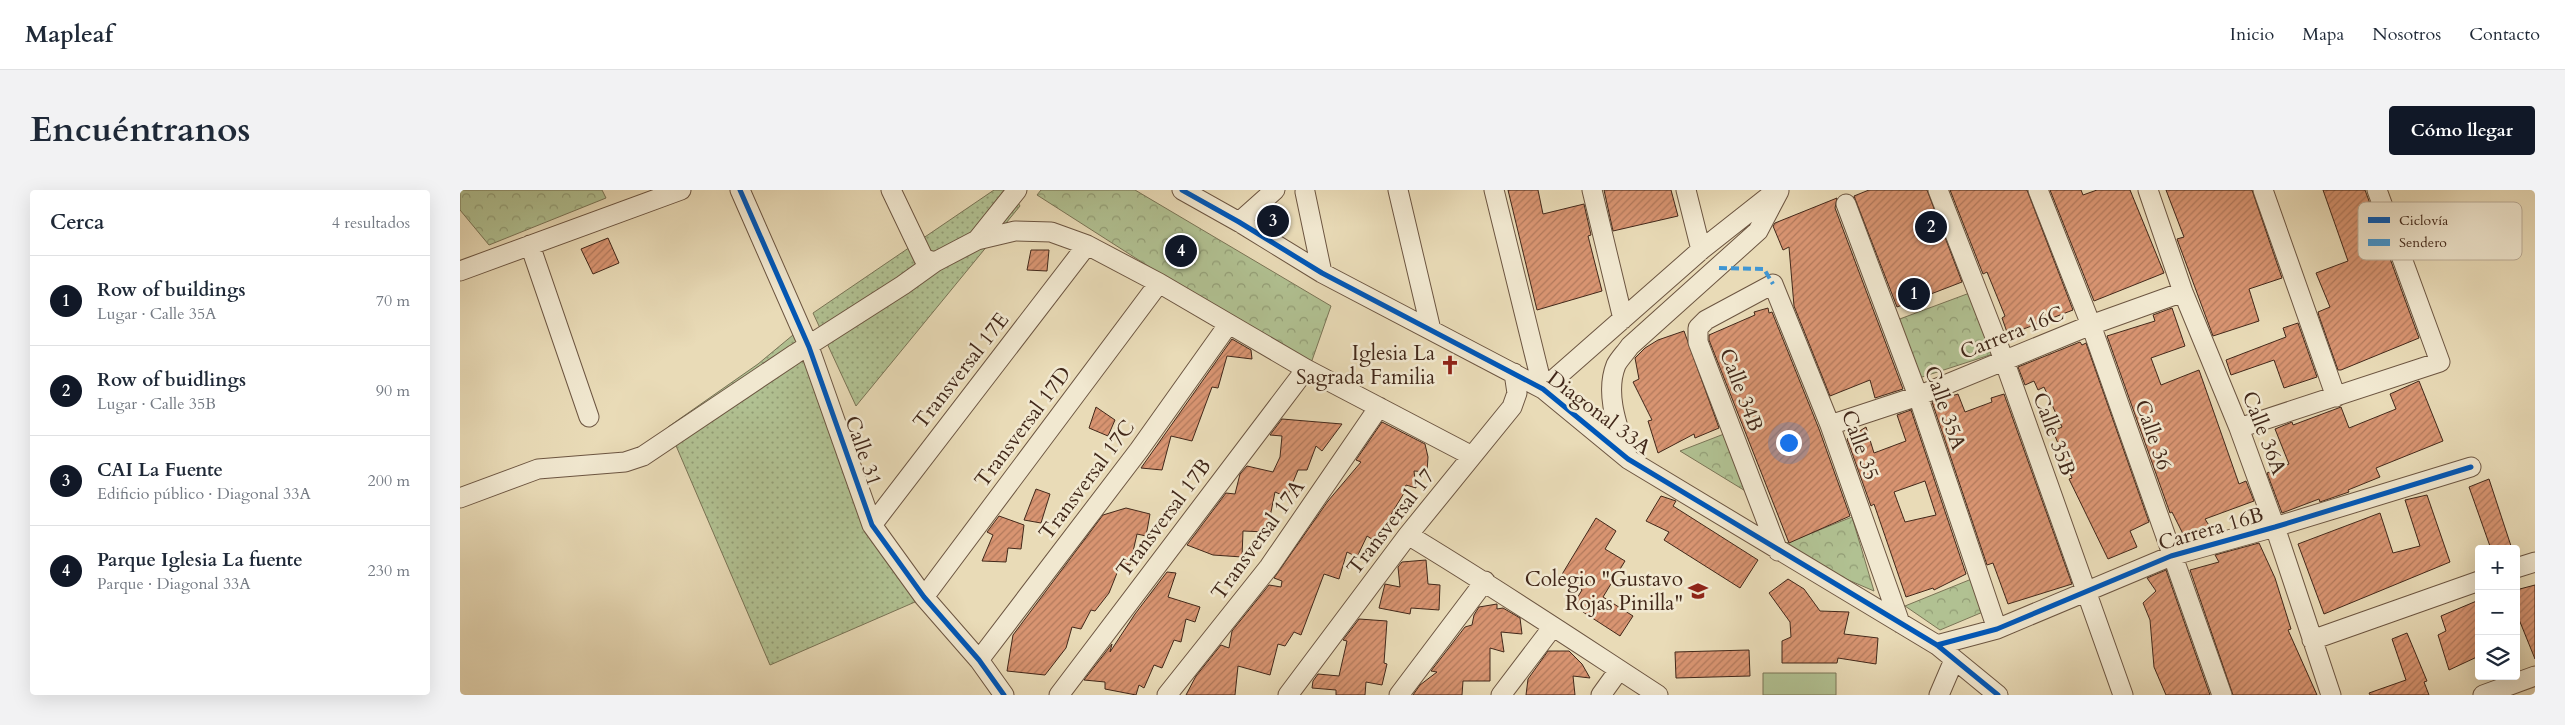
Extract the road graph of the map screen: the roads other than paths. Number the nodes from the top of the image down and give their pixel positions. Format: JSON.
{"nodes":[{"id":1,"x":681,"y":190,"type":"edge"},
{"id":2,"x":740,"y":190,"type":"edge"},
{"id":3,"x":891,"y":190,"type":"edge"},
{"id":4,"x":1017,"y":190,"type":"edge"},
{"id":5,"x":1182,"y":190,"type":"edge"},
{"id":6,"x":1274,"y":190,"type":"edge"},
{"id":7,"x":1398,"y":190,"type":"edge"},
{"id":8,"x":1494,"y":190,"type":"edge"},
{"id":9,"x":1592,"y":190,"type":"edge"},
{"id":10,"x":1686,"y":190,"type":"edge"},
{"id":11,"x":1778,"y":190,"type":"edge"},
{"id":12,"x":1938,"y":190,"type":"edge"},
{"id":13,"x":2038,"y":190,"type":"edge"},
{"id":14,"x":2148,"y":190,"type":"edge"},
{"id":15,"x":2263,"y":190,"type":"edge"},
{"id":16,"x":2377,"y":190,"type":"edge"},
{"id":17,"x":1305,"y":192,"type":"dead end"},
{"id":18,"x":2381,"y":202,"type":"edge"},
{"id":19,"x":1846,"y":204,"type":"dead end"},
{"id":20,"x":1239,"y":222,"type":"junction"},
{"id":21,"x":977,"y":240,"type":"junction"},
{"id":22,"x":530,"y":245,"type":"junction"},
{"id":23,"x":1087,"y":245,"type":"junction"},
{"id":24,"x":1701,"y":250,"type":"junction"},
{"id":25,"x":930,"y":260,"type":"junction"},
{"id":26,"x":2403,"y":260,"type":"edge"},
{"id":27,"x":461,"y":267,"type":"edge"},
{"id":28,"x":1322,"y":273,"type":"junction"},
{"id":29,"x":1158,"y":283,"type":"junction"},
{"id":30,"x":1773,"y":284,"type":"joint"},
{"id":31,"x":2183,"y":292,"type":"junction"},
{"id":32,"x":1623,"y":319,"type":"junction"},
{"id":33,"x":1228,"y":325,"type":"junction"},
{"id":34,"x":2091,"y":325,"type":"junction"},
{"id":35,"x":1431,"y":330,"type":"junction"},
{"id":36,"x":809,"y":347,"type":"junction"},
{"id":37,"x":2004,"y":360,"type":"junction"},
{"id":38,"x":1306,"y":369,"type":"junction"},
{"id":39,"x":1514,"y":373,"type":"junction"},
{"id":40,"x":1543,"y":389,"type":"junction"},
{"id":41,"x":1918,"y":396,"type":"junction"},
{"id":42,"x":2336,"y":398,"type":"junction"},
{"id":43,"x":1379,"y":407,"type":"junction"},
{"id":44,"x":589,"y":417,"type":"dead end"},
{"id":45,"x":1830,"y":425,"type":"junction"},
{"id":46,"x":2239,"y":428,"type":"junction"},
{"id":47,"x":1472,"y":456,"type":"junction"},
{"id":48,"x":1628,"y":459,"type":"junction"},
{"id":49,"x":2471,"y":467,"type":"dead end"},
{"id":50,"x":460,"y":498,"type":"edge"},
{"id":51,"x":872,"y":525,"type":"junction"},
{"id":52,"x":2275,"y":527,"type":"junction"},
{"id":53,"x":1408,"y":535,"type":"junction"},
{"id":54,"x":1778,"y":551,"type":"junction"},
{"id":55,"x":2171,"y":556,"type":"junction"},
{"id":56,"x":2535,"y":562,"type":"edge"},
{"id":57,"x":2520,"y":567,"type":"edge"},
{"id":58,"x":1485,"y":581,"type":"junction"},
{"id":59,"x":2475,"y":582,"type":"edge"},
{"id":60,"x":2085,"y":591,"type":"junction"},
{"id":61,"x":924,"y":598,"type":"junction"},
{"id":62,"x":1900,"y":623,"type":"junction"},
{"id":63,"x":1552,"y":628,"type":"junction"},
{"id":64,"x":1997,"y":629,"type":"junction"},
{"id":65,"x":2312,"y":640,"type":"junction"},
{"id":66,"x":1937,"y":645,"type":"junction"},
{"id":67,"x":979,"y":660,"type":"junction"},
{"id":68,"x":1954,"y":660,"type":"junction"},
{"id":69,"x":1619,"y":670,"type":"junction"},
{"id":70,"x":2535,"y":676,"type":"edge"},
{"id":71,"x":1004,"y":695,"type":"edge"},
{"id":72,"x":1059,"y":695,"type":"edge"},
{"id":73,"x":1166,"y":695,"type":"edge"},
{"id":74,"x":1288,"y":695,"type":"edge"},
{"id":75,"x":1399,"y":695,"type":"edge"},
{"id":76,"x":1501,"y":695,"type":"edge"},
{"id":77,"x":1601,"y":695,"type":"edge"},
{"id":78,"x":1658,"y":695,"type":"edge"},
{"id":79,"x":1939,"y":695,"type":"edge"},
{"id":80,"x":1998,"y":695,"type":"edge"},
{"id":81,"x":2123,"y":695,"type":"edge"},
{"id":82,"x":2222,"y":695,"type":"edge"},
{"id":83,"x":2331,"y":695,"type":"edge"},
{"id":84,"x":2483,"y":695,"type":"edge"}],
"edges":[{"from":1,"to":22,"type":"street"},
{"from":2,"to":36,"type":"street","name":"Calle 31"},
{"from":3,"to":25,"type":"street"},
{"from":4,"to":21,"type":"street"},
{"from":5,"to":20,"type":"street","name":"Diagonal 33A"},
{"from":6,"to":20,"type":"street"},
{"from":7,"to":35,"type":"street"},
{"from":8,"to":40,"type":"street"},
{"from":9,"to":32,"type":"street"},
{"from":10,"to":24,"type":"street"},
{"from":11,"to":24,"type":"street"},
{"from":11,"to":48,"type":"street"},
{"from":12,"to":37,"type":"street","name":"Calle 35B"},
{"from":13,"to":34,"type":"street","name":"Calle 36"},
{"from":14,"to":31,"type":"street","name":"Calle 36A"},
{"from":15,"to":42,"type":"street"},
{"from":16,"to":18,"type":"street"},
{"from":17,"to":28,"type":"street"},
{"from":19,"to":41,"type":"street","name":"Calle 35A"},
{"from":20,"to":28,"type":"street","name":"Diagonal 33A"},
{"from":21,"to":23,"type":"street"},
{"from":21,"to":25,"type":"street"},
{"from":22,"to":27,"type":"street"},
{"from":22,"to":44,"type":"street"},
{"from":23,"to":29,"type":"street"},
{"from":23,"to":51,"type":"street","name":"Transversal 17E"},
{"from":24,"to":32,"type":"street"},
{"from":25,"to":36,"type":"street"},
{"from":26,"to":42,"type":"street"},
{"from":28,"to":35,"type":"street","name":"Diagonal 33A"},
{"from":29,"to":33,"type":"street"},
{"from":29,"to":61,"type":"street","name":"Transversal 17D"},
{"from":30,"to":45,"type":"street","name":"Calle 35"},
{"from":30,"to":54,"type":"street","name":"Calle 34B"},
{"from":31,"to":34,"type":"street","name":"Carrera 16C"},
{"from":31,"to":46,"type":"street","name":"Calle 36A"},
{"from":32,"to":40,"type":"street"},
{"from":33,"to":38,"type":"street"},
{"from":33,"to":67,"type":"street","name":"Transversal 17C"},
{"from":34,"to":37,"type":"street","name":"Carrera 16C"},
{"from":34,"to":55,"type":"street","name":"Calle 36"},
{"from":35,"to":39,"type":"street","name":"Diagonal 33A"},
{"from":36,"to":50,"type":"street"},
{"from":36,"to":51,"type":"street","name":"Calle 31"},
{"from":37,"to":41,"type":"street","name":"Carrera 16C"},
{"from":37,"to":60,"type":"street","name":"Calle 35B"},
{"from":38,"to":43,"type":"street"},
{"from":38,"to":72,"type":"street","name":"Transversal 17B"},
{"from":39,"to":40,"type":"street","name":"Diagonal 33A"},
{"from":39,"to":47,"type":"street","name":"Transversal 17"},
{"from":40,"to":48,"type":"street","name":"Diagonal 33A"},
{"from":41,"to":45,"type":"street","name":"Carrera 16C"},
{"from":41,"to":64,"type":"street","name":"Calle 35A"},
{"from":42,"to":46,"type":"street"},
{"from":43,"to":47,"type":"street"},
{"from":43,"to":73,"type":"street","name":"Transversal 17A"},
{"from":45,"to":62,"type":"street","name":"Calle 35"},
{"from":46,"to":52,"type":"street","name":"Calle 36A"},
{"from":47,"to":53,"type":"street","name":"Transversal 17"},
{"from":48,"to":54,"type":"street","name":"Diagonal 33A"},
{"from":49,"to":52,"type":"street","name":"Carrera 16B"},
{"from":51,"to":61,"type":"street","name":"Calle 31"},
{"from":52,"to":55,"type":"street","name":"Carrera 16B"},
{"from":52,"to":65,"type":"street","name":"Calle 36A"},
{"from":53,"to":58,"type":"street"},
{"from":53,"to":74,"type":"street","name":"Transversal 17"},
{"from":54,"to":62,"type":"street","name":"Diagonal 33A"},
{"from":55,"to":60,"type":"street","name":"Carrera 16B"},
{"from":55,"to":82,"type":"street","name":"Calle 36"},
{"from":56,"to":57,"type":"street"},
{"from":58,"to":63,"type":"street"},
{"from":58,"to":75,"type":"street"},
{"from":59,"to":65,"type":"street"},
{"from":60,"to":64,"type":"street","name":"Carrera 16B"},
{"from":60,"to":81,"type":"street","name":"Calle 35B"},
{"from":61,"to":67,"type":"street","name":"Calle 31"},
{"from":62,"to":66,"type":"street","name":"Diagonal 33A"},
{"from":63,"to":69,"type":"street"},
{"from":63,"to":76,"type":"street"},
{"from":64,"to":66,"type":"street","name":"Carrera 16B"},
{"from":65,"to":83,"type":"street","name":"Calle 36A"},
{"from":66,"to":68,"type":"street","name":"Diagonal 33A"},
{"from":67,"to":71,"type":"street","name":"Calle 31"},
{"from":68,"to":79,"type":"street"},
{"from":68,"to":80,"type":"street","name":"Diagonal 33A"},
{"from":69,"to":77,"type":"street"},
{"from":69,"to":78,"type":"street"},
{"from":70,"to":84,"type":"street"}]}
